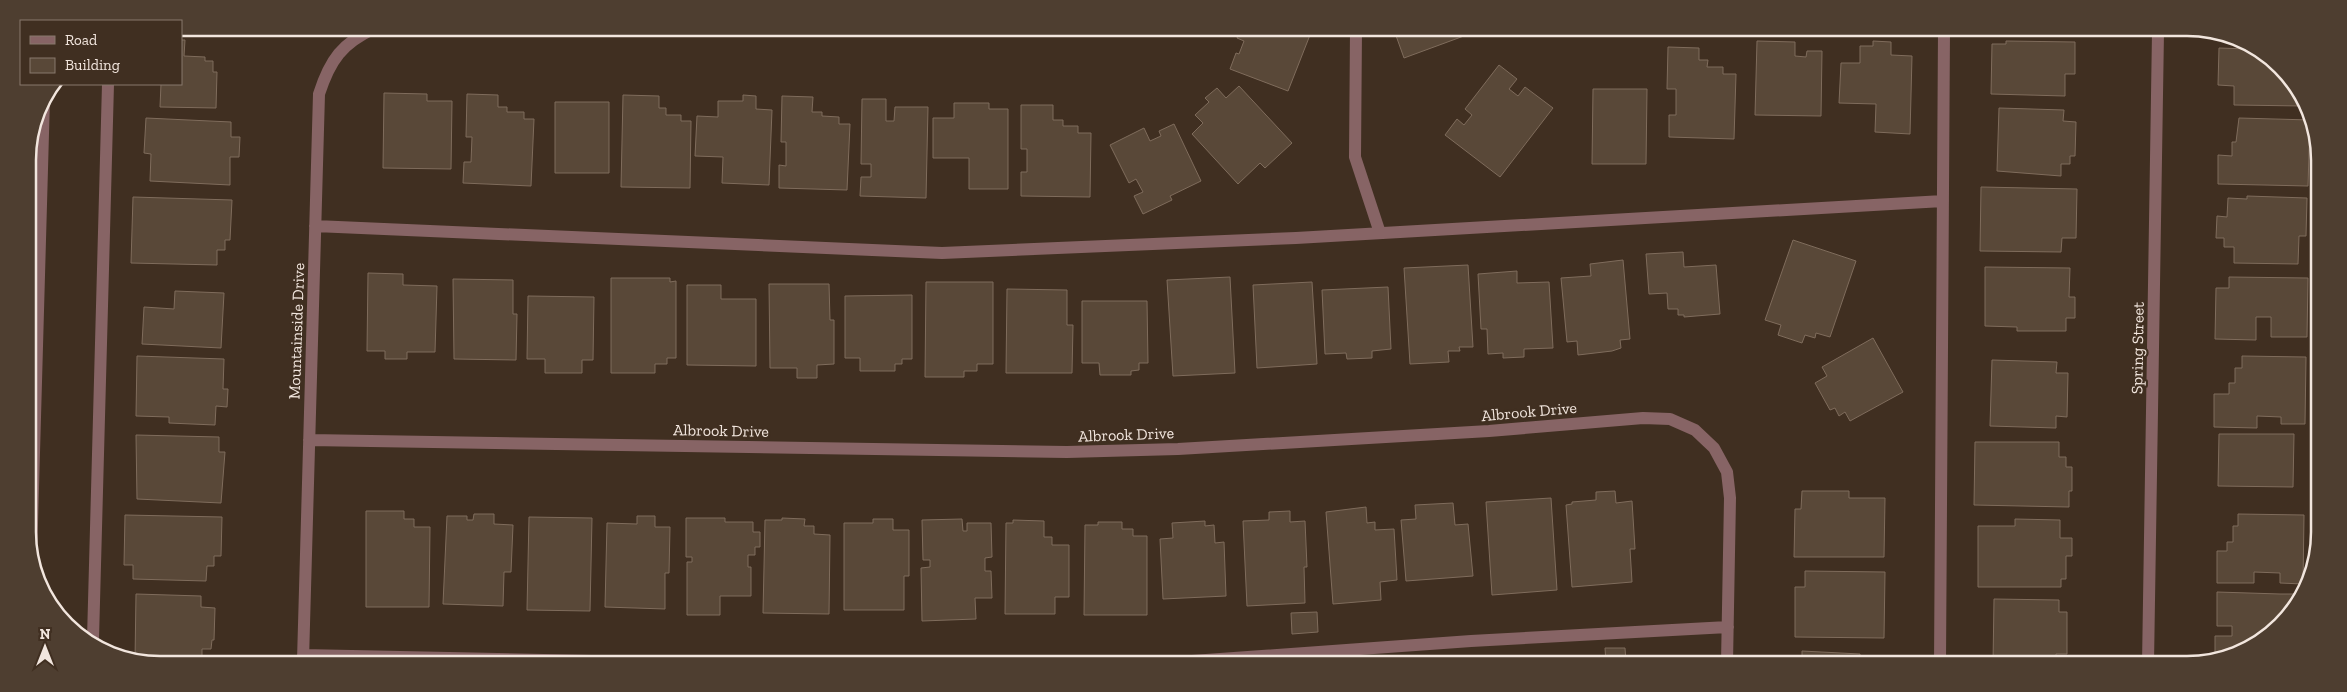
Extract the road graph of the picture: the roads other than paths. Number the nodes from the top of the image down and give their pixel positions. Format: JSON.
{"nodes":[{"id":1,"x":1356,"y":36,"type":"edge"},
{"id":2,"x":1944,"y":36,"type":"edge"},
{"id":3,"x":2158,"y":36,"type":"edge"},
{"id":4,"x":355,"y":37,"type":"edge"},
{"id":5,"x":108,"y":85,"type":"edge"},
{"id":6,"x":40,"y":129,"type":"edge"},
{"id":7,"x":1943,"y":201,"type":"junction"},
{"id":8,"x":315,"y":226,"type":"junction"},
{"id":9,"x":1380,"y":233,"type":"junction"},
{"id":10,"x":37,"y":282,"type":"edge"},
{"id":11,"x":309,"y":440,"type":"junction"},
{"id":12,"x":1728,"y":627,"type":"junction"},
{"id":13,"x":93,"y":636,"type":"edge"},
{"id":14,"x":1269,"y":655,"type":"edge"},
{"id":15,"x":1727,"y":655,"type":"edge"},
{"id":16,"x":1940,"y":655,"type":"edge"},
{"id":17,"x":2148,"y":655,"type":"edge"},
{"id":18,"x":303,"y":656,"type":"edge"}],
"edges":[{"from":1,"to":9,"type":"street"},
{"from":2,"to":7,"type":"street"},
{"from":3,"to":17,"type":"street","name":"Spring Street"},
{"from":4,"to":8,"type":"street","name":"Mountainside Drive"},
{"from":5,"to":13,"type":"street"},
{"from":6,"to":10,"type":"street"},
{"from":7,"to":9,"type":"street"},
{"from":7,"to":16,"type":"street"},
{"from":8,"to":9,"type":"street"},
{"from":8,"to":11,"type":"street","name":"Mountainside Drive"},
{"from":11,"to":12,"type":"street","name":"Albrook Drive"},
{"from":11,"to":18,"type":"street","name":"Mountainside Drive"},
{"from":12,"to":14,"type":"street"},
{"from":12,"to":15,"type":"street","name":"Albrook Drive"}]}
